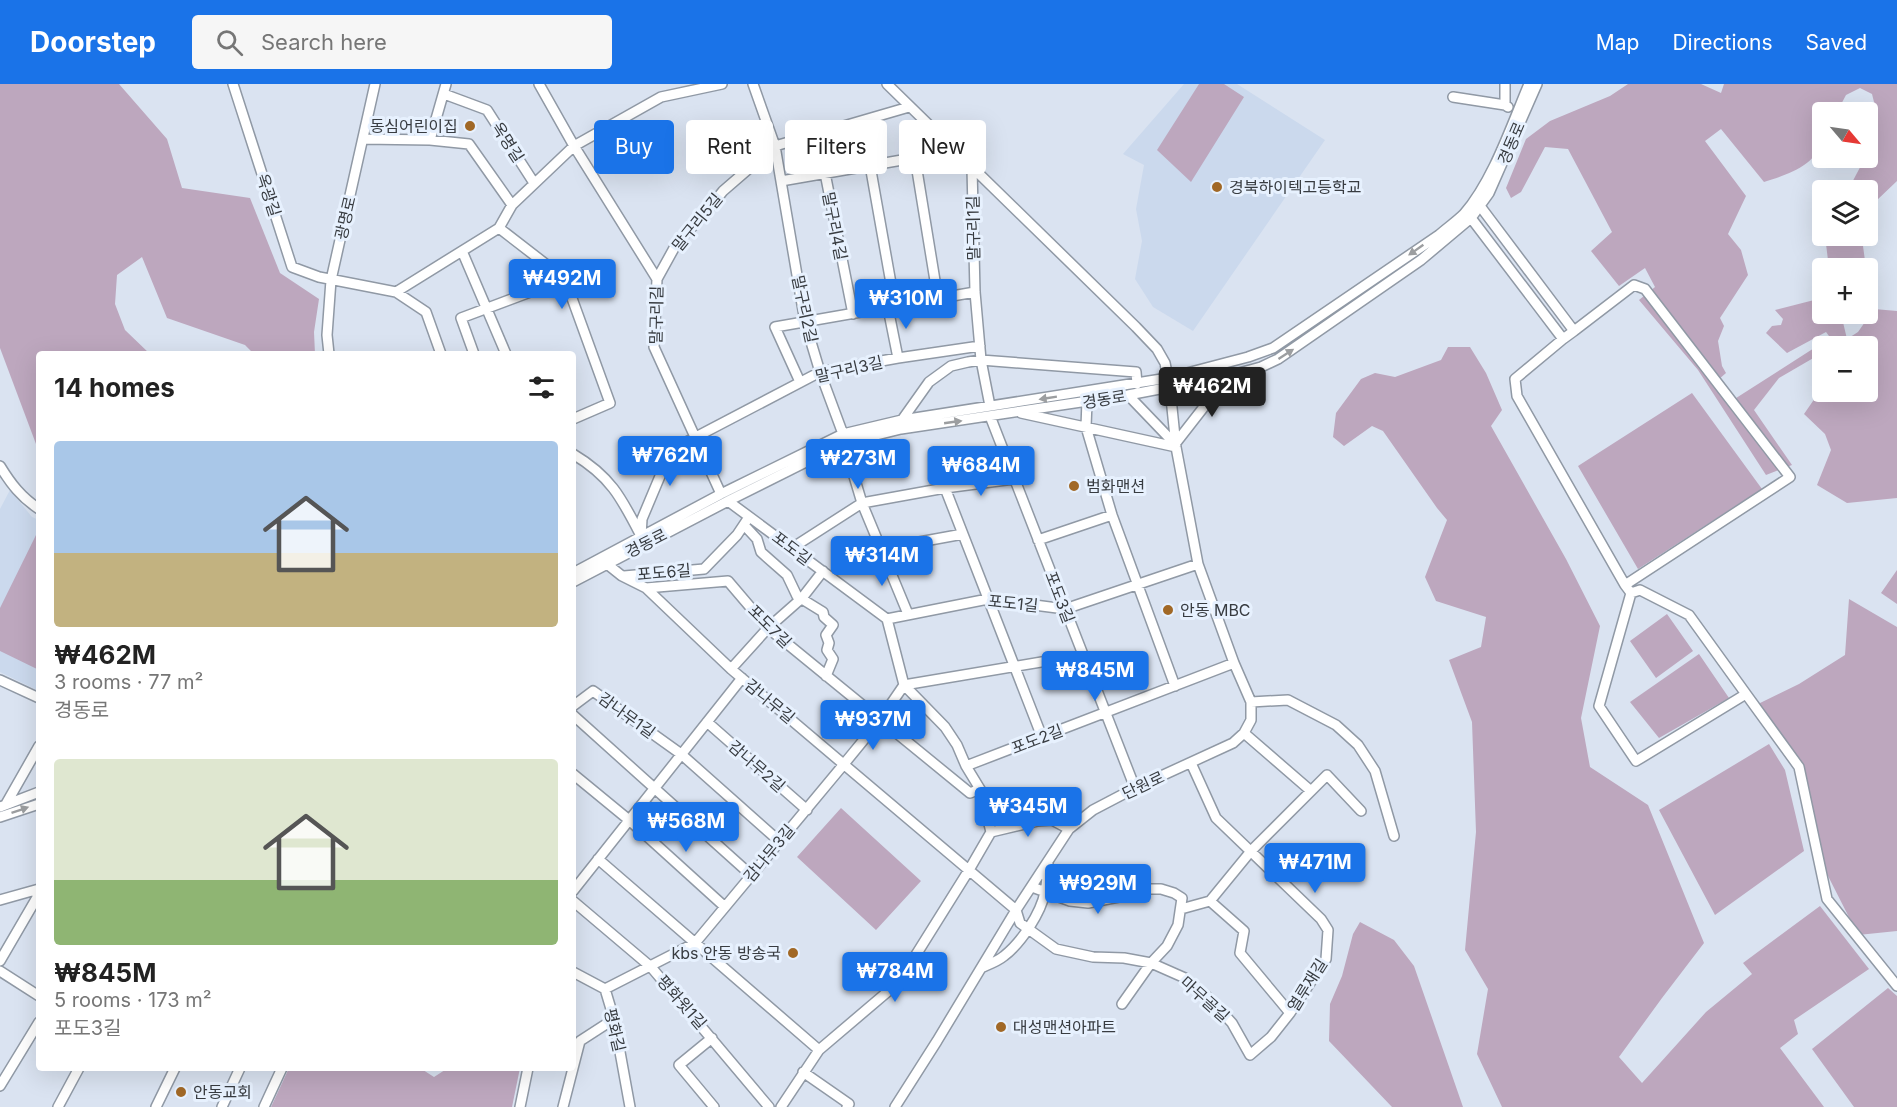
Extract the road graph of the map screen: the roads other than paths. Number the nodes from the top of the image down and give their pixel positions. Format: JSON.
{"nodes":[{"id":1,"x":233,"y":84,"type":"edge"},
{"id":2,"x":375,"y":84,"type":"edge"},
{"id":3,"x":539,"y":84,"type":"edge"},
{"id":4,"x":722,"y":84,"type":"edge"},
{"id":5,"x":753,"y":84,"type":"edge"},
{"id":6,"x":887,"y":84,"type":"edge"},
{"id":7,"x":1505,"y":84,"type":"edge"},
{"id":8,"x":1529,"y":84,"type":"edge"},
{"id":9,"x":1537,"y":84,"type":"edge"},
{"id":10,"x":445,"y":89,"type":"edge"},
{"id":11,"x":1453,"y":97,"type":"dead end"},
{"id":12,"x":1505,"y":105,"type":"junction"},
{"id":13,"x":909,"y":106,"type":"junction"},
{"id":14,"x":1517,"y":111,"type":"junction"},
{"id":15,"x":923,"y":120,"type":"edge"},
{"id":16,"x":363,"y":139,"type":"junction"},
{"id":17,"x":430,"y":140,"type":"junction"},
{"id":18,"x":574,"y":146,"type":"junction"},
{"id":19,"x":775,"y":146,"type":"junction"},
{"id":20,"x":820,"y":174,"type":"edge"},
{"id":21,"x":825,"y":174,"type":"edge"},
{"id":22,"x":871,"y":174,"type":"edge"},
{"id":23,"x":918,"y":174,"type":"edge"},
{"id":24,"x":972,"y":174,"type":"edge"},
{"id":25,"x":978,"y":174,"type":"edge"},
{"id":26,"x":781,"y":181,"type":"junction"},
{"id":27,"x":534,"y":183,"type":"junction"},
{"id":28,"x":512,"y":205,"type":"junction"},
{"id":29,"x":1480,"y":206,"type":"junction"},
{"id":30,"x":1472,"y":218,"type":"junction"},
{"id":31,"x":499,"y":228,"type":"junction"},
{"id":32,"x":462,"y":251,"type":"junction"},
{"id":33,"x":565,"y":279,"type":"junction"},
{"id":34,"x":657,"y":279,"type":"junction"},
{"id":35,"x":331,"y":280,"type":"junction"},
{"id":36,"x":396,"y":292,"type":"junction"},
{"id":37,"x":975,"y":292,"type":"junction"},
{"id":38,"x":938,"y":299,"type":"junction"},
{"id":39,"x":891,"y":307,"type":"junction"},
{"id":40,"x":488,"y":308,"type":"junction"},
{"id":41,"x":853,"y":314,"type":"junction"},
{"id":42,"x":805,"y":322,"type":"junction"},
{"id":43,"x":1574,"y":331,"type":"junction"},
{"id":44,"x":1563,"y":339,"type":"junction"},
{"id":45,"x":980,"y":346,"type":"junction"},
{"id":46,"x":329,"y":351,"type":"edge"},
{"id":47,"x":440,"y":351,"type":"edge"},
{"id":48,"x":473,"y":351,"type":"edge"},
{"id":49,"x":505,"y":351,"type":"edge"},
{"id":50,"x":898,"y":358,"type":"junction"},
{"id":51,"x":981,"y":360,"type":"junction"},
{"id":52,"x":820,"y":372,"type":"junction"},
{"id":53,"x":1228,"y":376,"type":"junction"},
{"id":54,"x":800,"y":382,"type":"junction"},
{"id":55,"x":1169,"y":383,"type":"junction"},
{"id":56,"x":1137,"y":384,"type":"junction"},
{"id":57,"x":1128,"y":395,"type":"junction"},
{"id":58,"x":1087,"y":401,"type":"junction"},
{"id":59,"x":990,"y":411,"type":"junction"},
{"id":60,"x":1016,"y":412,"type":"junction"},
{"id":61,"x":576,"y":418,"type":"edge"},
{"id":62,"x":902,"y":420,"type":"junction"},
{"id":63,"x":1086,"y":427,"type":"junction"},
{"id":64,"x":695,"y":437,"type":"junction"},
{"id":65,"x":843,"y":438,"type":"junction"},
{"id":66,"x":1175,"y":445,"type":"junction"},
{"id":67,"x":576,"y":456,"type":"edge"},
{"id":68,"x":0,"y":466,"type":"edge"},
{"id":69,"x":1014,"y":479,"type":"junction"},
{"id":70,"x":945,"y":488,"type":"junction"},
{"id":71,"x":725,"y":497,"type":"junction"},
{"id":72,"x":862,"y":503,"type":"junction"},
{"id":73,"x":36,"y":507,"type":"edge"},
{"id":74,"x":1112,"y":515,"type":"junction"},
{"id":75,"x":749,"y":516,"type":"junction"},
{"id":76,"x":744,"y":525,"type":"junction"},
{"id":77,"x":963,"y":534,"type":"junction"},
{"id":78,"x":643,"y":540,"type":"junction"},
{"id":79,"x":1038,"y":540,"type":"junction"},
{"id":80,"x":792,"y":548,"type":"junction"},
{"id":81,"x":881,"y":549,"type":"junction"},
{"id":82,"x":607,"y":564,"type":"junction"},
{"id":83,"x":1198,"y":564,"type":"junction"},
{"id":84,"x":823,"y":571,"type":"junction"},
{"id":85,"x":576,"y":572,"type":"edge"},
{"id":86,"x":622,"y":576,"type":"junction"},
{"id":87,"x":576,"y":580,"type":"edge"},
{"id":88,"x":1137,"y":585,"type":"junction"},
{"id":89,"x":1625,"y":585,"type":"junction"},
{"id":90,"x":646,"y":588,"type":"junction"},
{"id":91,"x":1631,"y":593,"type":"junction"},
{"id":92,"x":802,"y":598,"type":"junction"},
{"id":93,"x":988,"y":599,"type":"junction"},
{"id":94,"x":1065,"y":609,"type":"junction"},
{"id":95,"x":908,"y":614,"type":"junction"},
{"id":96,"x":888,"y":619,"type":"junction"},
{"id":97,"x":768,"y":628,"type":"junction"},
{"id":98,"x":1083,"y":655,"type":"junction"},
{"id":99,"x":1234,"y":663,"type":"junction"},
{"id":100,"x":1015,"y":667,"type":"junction"},
{"id":101,"x":731,"y":669,"type":"junction"},
{"id":102,"x":826,"y":676,"type":"junction"},
{"id":103,"x":742,"y":678,"type":"junction"},
{"id":104,"x":0,"y":680,"type":"edge"},
{"id":105,"x":904,"y":685,"type":"junction"},
{"id":106,"x":1175,"y":686,"type":"junction"},
{"id":107,"x":1746,"y":694,"type":"junction"},
{"id":108,"x":36,"y":697,"type":"edge"},
{"id":109,"x":1251,"y":702,"type":"junction"},
{"id":110,"x":576,"y":704,"type":"edge"},
{"id":111,"x":1106,"y":712,"type":"junction"},
{"id":112,"x":576,"y":718,"type":"edge"},
{"id":113,"x":880,"y":720,"type":"junction"},
{"id":114,"x":707,"y":722,"type":"junction"},
{"id":115,"x":1244,"y":733,"type":"junction"},
{"id":116,"x":1042,"y":737,"type":"junction"},
{"id":117,"x":36,"y":751,"type":"edge"},
{"id":118,"x":681,"y":754,"type":"junction"},
{"id":119,"x":1191,"y":763,"type":"junction"},
{"id":120,"x":844,"y":764,"type":"junction"},
{"id":121,"x":966,"y":766,"type":"junction"},
{"id":122,"x":576,"y":776,"type":"edge"},
{"id":123,"x":655,"y":788,"type":"junction"},
{"id":124,"x":1135,"y":788,"type":"junction"},
{"id":125,"x":980,"y":789,"type":"junction"},
{"id":126,"x":1311,"y":791,"type":"junction"},
{"id":127,"x":36,"y":793,"type":"edge"},
{"id":128,"x":36,"y":805,"type":"edge"},
{"id":129,"x":3,"y":806,"type":"edge"},
{"id":130,"x":807,"y":810,"type":"junction"},
{"id":131,"x":1361,"y":811,"type":"dead end"},
{"id":132,"x":0,"y":817,"type":"edge"},
{"id":133,"x":629,"y":820,"type":"junction"},
{"id":134,"x":1069,"y":829,"type":"junction"},
{"id":135,"x":991,"y":832,"type":"junction"},
{"id":136,"x":1394,"y":836,"type":"dead end"},
{"id":137,"x":779,"y":841,"type":"junction"},
{"id":138,"x":1251,"y":851,"type":"junction"},
{"id":139,"x":598,"y":859,"type":"junction"},
{"id":140,"x":1049,"y":860,"type":"junction"},
{"id":141,"x":969,"y":870,"type":"junction"},
{"id":142,"x":751,"y":875,"type":"junction"},
{"id":143,"x":576,"y":884,"type":"edge"},
{"id":144,"x":1032,"y":887,"type":"junction"},
{"id":145,"x":36,"y":890,"type":"edge"},
{"id":146,"x":1045,"y":893,"type":"junction"},
{"id":147,"x":36,"y":899,"type":"edge"},
{"id":148,"x":0,"y":900,"type":"edge"},
{"id":149,"x":1210,"y":901,"type":"junction"},
{"id":150,"x":576,"y":904,"type":"edge"},
{"id":151,"x":725,"y":907,"type":"junction"},
{"id":152,"x":1181,"y":909,"type":"junction"},
{"id":153,"x":1016,"y":910,"type":"junction"},
{"id":154,"x":1027,"y":929,"type":"junction"},
{"id":155,"x":695,"y":943,"type":"junction"},
{"id":156,"x":0,"y":962,"type":"edge"},
{"id":157,"x":1151,"y":963,"type":"junction"},
{"id":158,"x":651,"y":967,"type":"junction"},
{"id":159,"x":982,"y":967,"type":"junction"},
{"id":160,"x":0,"y":971,"type":"edge"},
{"id":161,"x":576,"y":976,"type":"edge"},
{"id":162,"x":1897,"y":986,"type":"edge"},
{"id":163,"x":605,"y":989,"type":"junction"},
{"id":164,"x":36,"y":994,"type":"edge"},
{"id":165,"x":1122,"y":1004,"type":"dead end"},
{"id":166,"x":1290,"y":1013,"type":"junction"},
{"id":167,"x":614,"y":1019,"type":"junction"},
{"id":168,"x":36,"y":1027,"type":"edge"},
{"id":169,"x":1271,"y":1037,"type":"joint"},
{"id":170,"x":712,"y":1038,"type":"junction"},
{"id":171,"x":819,"y":1050,"type":"junction"},
{"id":172,"x":576,"y":1057,"type":"edge"},
{"id":173,"x":77,"y":1071,"type":"edge"},
{"id":174,"x":170,"y":1071,"type":"edge"},
{"id":175,"x":239,"y":1071,"type":"edge"},
{"id":176,"x":281,"y":1071,"type":"edge"},
{"id":177,"x":527,"y":1071,"type":"edge"},
{"id":178,"x":572,"y":1071,"type":"edge"},
{"id":179,"x":803,"y":1072,"type":"junction"},
{"id":180,"x":0,"y":1086,"type":"edge"},
{"id":181,"x":58,"y":1107,"type":"edge"},
{"id":182,"x":156,"y":1107,"type":"edge"},
{"id":183,"x":222,"y":1107,"type":"edge"},
{"id":184,"x":264,"y":1107,"type":"edge"},
{"id":185,"x":520,"y":1107,"type":"edge"},
{"id":186,"x":563,"y":1107,"type":"edge"},
{"id":187,"x":630,"y":1107,"type":"edge"},
{"id":188,"x":714,"y":1107,"type":"edge"},
{"id":189,"x":769,"y":1107,"type":"edge"},
{"id":190,"x":781,"y":1107,"type":"edge"},
{"id":191,"x":847,"y":1107,"type":"edge"},
{"id":192,"x":895,"y":1107,"type":"edge"}],
"edges":[{"from":1,"to":35,"type":"street","name":"옥광길"},
{"from":2,"to":16,"type":"street","name":"광명로"},
{"from":3,"to":18,"type":"street","name":"말구리길"},
{"from":4,"to":18,"type":"street"},
{"from":5,"to":19,"type":"street","name":"말구리2길"},
{"from":6,"to":13,"type":"street"},
{"from":7,"to":12,"type":"street"},
{"from":8,"to":14,"type":"street","name":"경동로"},
{"from":9,"to":29,"type":"street","name":"경동로"},
{"from":10,"to":17,"type":"street","name":"옥명길"},
{"from":10,"to":27,"type":"street","name":"옥명길"},
{"from":11,"to":12,"type":"street"},
{"from":12,"to":14,"type":"street"},
{"from":13,"to":15,"type":"street"},
{"from":13,"to":19,"type":"street","name":"말구리5길"},
{"from":14,"to":55,"type":"street","name":"경동로","one_way":true},
{"from":16,"to":17,"type":"street"},
{"from":16,"to":35,"type":"street","name":"광명로"},
{"from":17,"to":28,"type":"street"},
{"from":18,"to":27,"type":"street"},
{"from":18,"to":34,"type":"street","name":"말구리길"},
{"from":19,"to":26,"type":"street","name":"말구리2길"},
{"from":19,"to":34,"type":"street","name":"말구리5길"},
{"from":20,"to":26,"type":"street"},
{"from":21,"to":41,"type":"street","name":"말구리4길"},
{"from":22,"to":39,"type":"street"},
{"from":23,"to":38,"type":"street"},
{"from":24,"to":37,"type":"street","name":"말구리1길"},
{"from":25,"to":55,"type":"street"},
{"from":26,"to":42,"type":"street","name":"말구리2길"},
{"from":27,"to":28,"type":"street"},
{"from":28,"to":31,"type":"street"},
{"from":29,"to":30,"type":"street","name":"경동로"},
{"from":29,"to":43,"type":"street"},
{"from":30,"to":44,"type":"street"},
{"from":53,"to":30,"type":"street","name":"경동로","one_way":true},
{"from":31,"to":32,"type":"street"},
{"from":31,"to":33,"type":"street"},
{"from":32,"to":36,"type":"street"},
{"from":32,"to":40,"type":"street"},
{"from":33,"to":40,"type":"street"},
{"from":33,"to":61,"type":"street"},
{"from":34,"to":64,"type":"street","name":"말구리길"},
{"from":35,"to":36,"type":"street"},
{"from":35,"to":46,"type":"street","name":"광명로"},
{"from":36,"to":47,"type":"street"},
{"from":37,"to":38,"type":"street"},
{"from":37,"to":45,"type":"street","name":"말구리1길"},
{"from":38,"to":39,"type":"street"},
{"from":39,"to":41,"type":"street"},
{"from":39,"to":50,"type":"street"},
{"from":40,"to":48,"type":"street"},
{"from":40,"to":49,"type":"street"},
{"from":41,"to":42,"type":"street"},
{"from":42,"to":52,"type":"street","name":"말구리2길"},
{"from":42,"to":54,"type":"street"},
{"from":43,"to":44,"type":"street"},
{"from":43,"to":89,"type":"street"},
{"from":44,"to":89,"type":"street"},
{"from":45,"to":50,"type":"street","name":"말구리3길"},
{"from":45,"to":51,"type":"street","name":"말구리1길"},
{"from":50,"to":52,"type":"street","name":"말구리3길"},
{"from":51,"to":56,"type":"street"},
{"from":51,"to":59,"type":"street","name":"말구리1길"},
{"from":51,"to":62,"type":"street"},
{"from":52,"to":54,"type":"street","name":"말구리3길"},
{"from":52,"to":65,"type":"street","name":"말구리2길"},
{"from":53,"to":55,"type":"street","name":"경동로"},
{"from":53,"to":66,"type":"street"},
{"from":54,"to":64,"type":"street","name":"말구리3길"},
{"from":55,"to":56,"type":"street","name":"경동로"},
{"from":55,"to":57,"type":"street","name":"경동로"},
{"from":55,"to":66,"type":"street"},
{"from":56,"to":59,"type":"street","name":"경동로","one_way":true},
{"from":57,"to":58,"type":"street","name":"경동로"},
{"from":57,"to":66,"type":"street"},
{"from":58,"to":60,"type":"street","name":"경동로"},
{"from":58,"to":63,"type":"street"},
{"from":59,"to":60,"type":"street","name":"경동로"},
{"from":59,"to":62,"type":"street","name":"경동로"},
{"from":65,"to":59,"type":"street","name":"경동로","one_way":true},
{"from":59,"to":69,"type":"street","name":"포도3길"},
{"from":60,"to":63,"type":"street"},
{"from":62,"to":65,"type":"street","name":"경동로"},
{"from":63,"to":66,"type":"street"},
{"from":63,"to":74,"type":"street"},
{"from":64,"to":71,"type":"street","name":"말구리길"},
{"from":64,"to":78,"type":"street","name":"말구리3길"},
{"from":65,"to":71,"type":"street","name":"경동로"},
{"from":65,"to":72,"type":"street","name":"말구리2길"},
{"from":66,"to":83,"type":"street"},
{"from":67,"to":78,"type":"street"},
{"from":68,"to":73,"type":"street"},
{"from":69,"to":70,"type":"street"},
{"from":69,"to":79,"type":"street","name":"포도3길"},
{"from":70,"to":72,"type":"street"},
{"from":70,"to":77,"type":"street"},
{"from":71,"to":75,"type":"street","name":"포도길"},
{"from":71,"to":78,"type":"street","name":"경동로"},
{"from":72,"to":80,"type":"street"},
{"from":72,"to":81,"type":"street","name":"말구리2길"},
{"from":74,"to":79,"type":"street"},
{"from":74,"to":88,"type":"street"},
{"from":75,"to":76,"type":"street","name":"포도6길"},
{"from":75,"to":80,"type":"street","name":"포도길"},
{"from":76,"to":86,"type":"street","name":"포도6길"},
{"from":76,"to":92,"type":"street"},
{"from":77,"to":81,"type":"street"},
{"from":77,"to":93,"type":"street"},
{"from":78,"to":82,"type":"street","name":"경동로"},
{"from":78,"to":85,"type":"street","name":"경동로"},
{"from":79,"to":94,"type":"street","name":"포도3길"},
{"from":80,"to":84,"type":"street","name":"포도길"},
{"from":81,"to":95,"type":"street","name":"말구리2길"},
{"from":82,"to":86,"type":"street","name":"감나무길"},
{"from":82,"to":87,"type":"street","name":"경동로"},
{"from":83,"to":88,"type":"street","name":"포도1길"},
{"from":83,"to":99,"type":"street"},
{"from":84,"to":92,"type":"street"},
{"from":84,"to":96,"type":"street","name":"포도길"},
{"from":86,"to":90,"type":"street","name":"감나무길"},
{"from":88,"to":94,"type":"street","name":"포도1길"},
{"from":88,"to":106,"type":"street"},
{"from":89,"to":91,"type":"street"},
{"from":90,"to":97,"type":"street","name":"포도7길"},
{"from":90,"to":101,"type":"street","name":"감나무길"},
{"from":91,"to":107,"type":"street"},
{"from":91,"to":107,"type":"street"},
{"from":92,"to":97,"type":"street"},
{"from":92,"to":102,"type":"street"},
{"from":93,"to":94,"type":"street","name":"포도1길"},
{"from":93,"to":95,"type":"street","name":"포도1길"},
{"from":93,"to":100,"type":"street"},
{"from":94,"to":98,"type":"street","name":"포도3길"},
{"from":95,"to":96,"type":"street","name":"포도1길"},
{"from":96,"to":105,"type":"street"},
{"from":97,"to":101,"type":"street"},
{"from":97,"to":102,"type":"street","name":"포도7길"},
{"from":98,"to":100,"type":"street"},
{"from":98,"to":111,"type":"street","name":"포도3길"},
{"from":99,"to":106,"type":"street","name":"포도2길"},
{"from":99,"to":109,"type":"street"},
{"from":100,"to":105,"type":"street"},
{"from":100,"to":116,"type":"street"},
{"from":101,"to":103,"type":"street","name":"감나무길"},
{"from":102,"to":113,"type":"street","name":"포도7길"},
{"from":103,"to":114,"type":"street"},
{"from":103,"to":120,"type":"street","name":"감나무길"},
{"from":104,"to":108,"type":"street"},
{"from":105,"to":113,"type":"street"},
{"from":105,"to":121,"type":"street"},
{"from":106,"to":111,"type":"street","name":"포도2길"},
{"from":107,"to":162,"type":"street"},
{"from":109,"to":115,"type":"street"},
{"from":109,"to":136,"type":"street"},
{"from":110,"to":118,"type":"street","name":"감나무1길"},
{"from":111,"to":116,"type":"street","name":"포도2길"},
{"from":111,"to":124,"type":"street","name":"포도3길"},
{"from":112,"to":123,"type":"street"},
{"from":113,"to":120,"type":"street"},
{"from":113,"to":125,"type":"street","name":"포도7길"},
{"from":114,"to":118,"type":"street"},
{"from":114,"to":130,"type":"street","name":"감나무2길"},
{"from":115,"to":119,"type":"street","name":"단원로"},
{"from":115,"to":126,"type":"street"},
{"from":116,"to":121,"type":"street","name":"포도2길"},
{"from":117,"to":129,"type":"street"},
{"from":118,"to":123,"type":"street"},
{"from":118,"to":137,"type":"street"},
{"from":119,"to":124,"type":"street","name":"단원로"},
{"from":119,"to":138,"type":"street","name":"열루재길"},
{"from":120,"to":130,"type":"street","name":"감나무3길"},
{"from":120,"to":141,"type":"street","name":"감나무길"},
{"from":121,"to":125,"type":"street"},
{"from":122,"to":133,"type":"street"},
{"from":123,"to":133,"type":"street"},
{"from":123,"to":142,"type":"street"},
{"from":124,"to":134,"type":"street","name":"단원로"},
{"from":125,"to":135,"type":"street"},
{"from":126,"to":131,"type":"street"},
{"from":126,"to":138,"type":"street"},
{"from":127,"to":129,"type":"street"},
{"from":132,"to":128,"type":"street","one_way":true},
{"from":130,"to":137,"type":"street","name":"감나무3길"},
{"from":133,"to":139,"type":"street"},
{"from":133,"to":151,"type":"street"},
{"from":134,"to":135,"type":"street"},
{"from":134,"to":140,"type":"street","name":"단원로"},
{"from":135,"to":141,"type":"street"},
{"from":137,"to":142,"type":"street","name":"감나무3길"},
{"from":138,"to":149,"type":"street"},
{"from":138,"to":166,"type":"street","name":"열루재길"},
{"from":139,"to":143,"type":"street"},
{"from":139,"to":155,"type":"street"},
{"from":140,"to":144,"type":"street","name":"단원로"},
{"from":140,"to":146,"type":"street"},
{"from":141,"to":153,"type":"street","name":"감나무길"},
{"from":141,"to":171,"type":"street"},
{"from":142,"to":151,"type":"street","name":"감나무3길"},
{"from":144,"to":146,"type":"street"},
{"from":144,"to":153,"type":"street","name":"단원로"},
{"from":145,"to":148,"type":"street"},
{"from":146,"to":152,"type":"street"},
{"from":146,"to":154,"type":"street"},
{"from":147,"to":156,"type":"street"},
{"from":149,"to":152,"type":"street"},
{"from":149,"to":166,"type":"street"},
{"from":150,"to":158,"type":"street"},
{"from":151,"to":155,"type":"street","name":"감나무3길"},
{"from":152,"to":157,"type":"street"},
{"from":153,"to":154,"type":"street","name":"마무골길"},
{"from":153,"to":159,"type":"street","name":"단원로"},
{"from":154,"to":157,"type":"street","name":"마무골길"},
{"from":154,"to":159,"type":"street"},
{"from":155,"to":158,"type":"street","name":"감나무3길"},
{"from":155,"to":171,"type":"street"},
{"from":157,"to":165,"type":"street"},
{"from":157,"to":169,"type":"street","name":"마무골길"},
{"from":158,"to":163,"type":"street","name":"감나무3길"},
{"from":158,"to":170,"type":"street","name":"평화윗1길"},
{"from":159,"to":192,"type":"street","name":"단원로"},
{"from":160,"to":164,"type":"street"},
{"from":161,"to":163,"type":"street","name":"평화길"},
{"from":163,"to":167,"type":"street","name":"평화길"},
{"from":166,"to":169,"type":"street","name":"열루재길"},
{"from":167,"to":172,"type":"street"},
{"from":167,"to":187,"type":"street","name":"평화길"},
{"from":168,"to":180,"type":"street"},
{"from":170,"to":188,"type":"street","name":"평화윗1길"},
{"from":170,"to":189,"type":"street","name":"평화윗1길"},
{"from":171,"to":179,"type":"street"},
{"from":173,"to":181,"type":"street"},
{"from":174,"to":182,"type":"street"},
{"from":175,"to":183,"type":"street"},
{"from":176,"to":184,"type":"street"},
{"from":177,"to":185,"type":"street"},
{"from":178,"to":186,"type":"street"},
{"from":179,"to":190,"type":"street"},
{"from":179,"to":191,"type":"street"}]}
